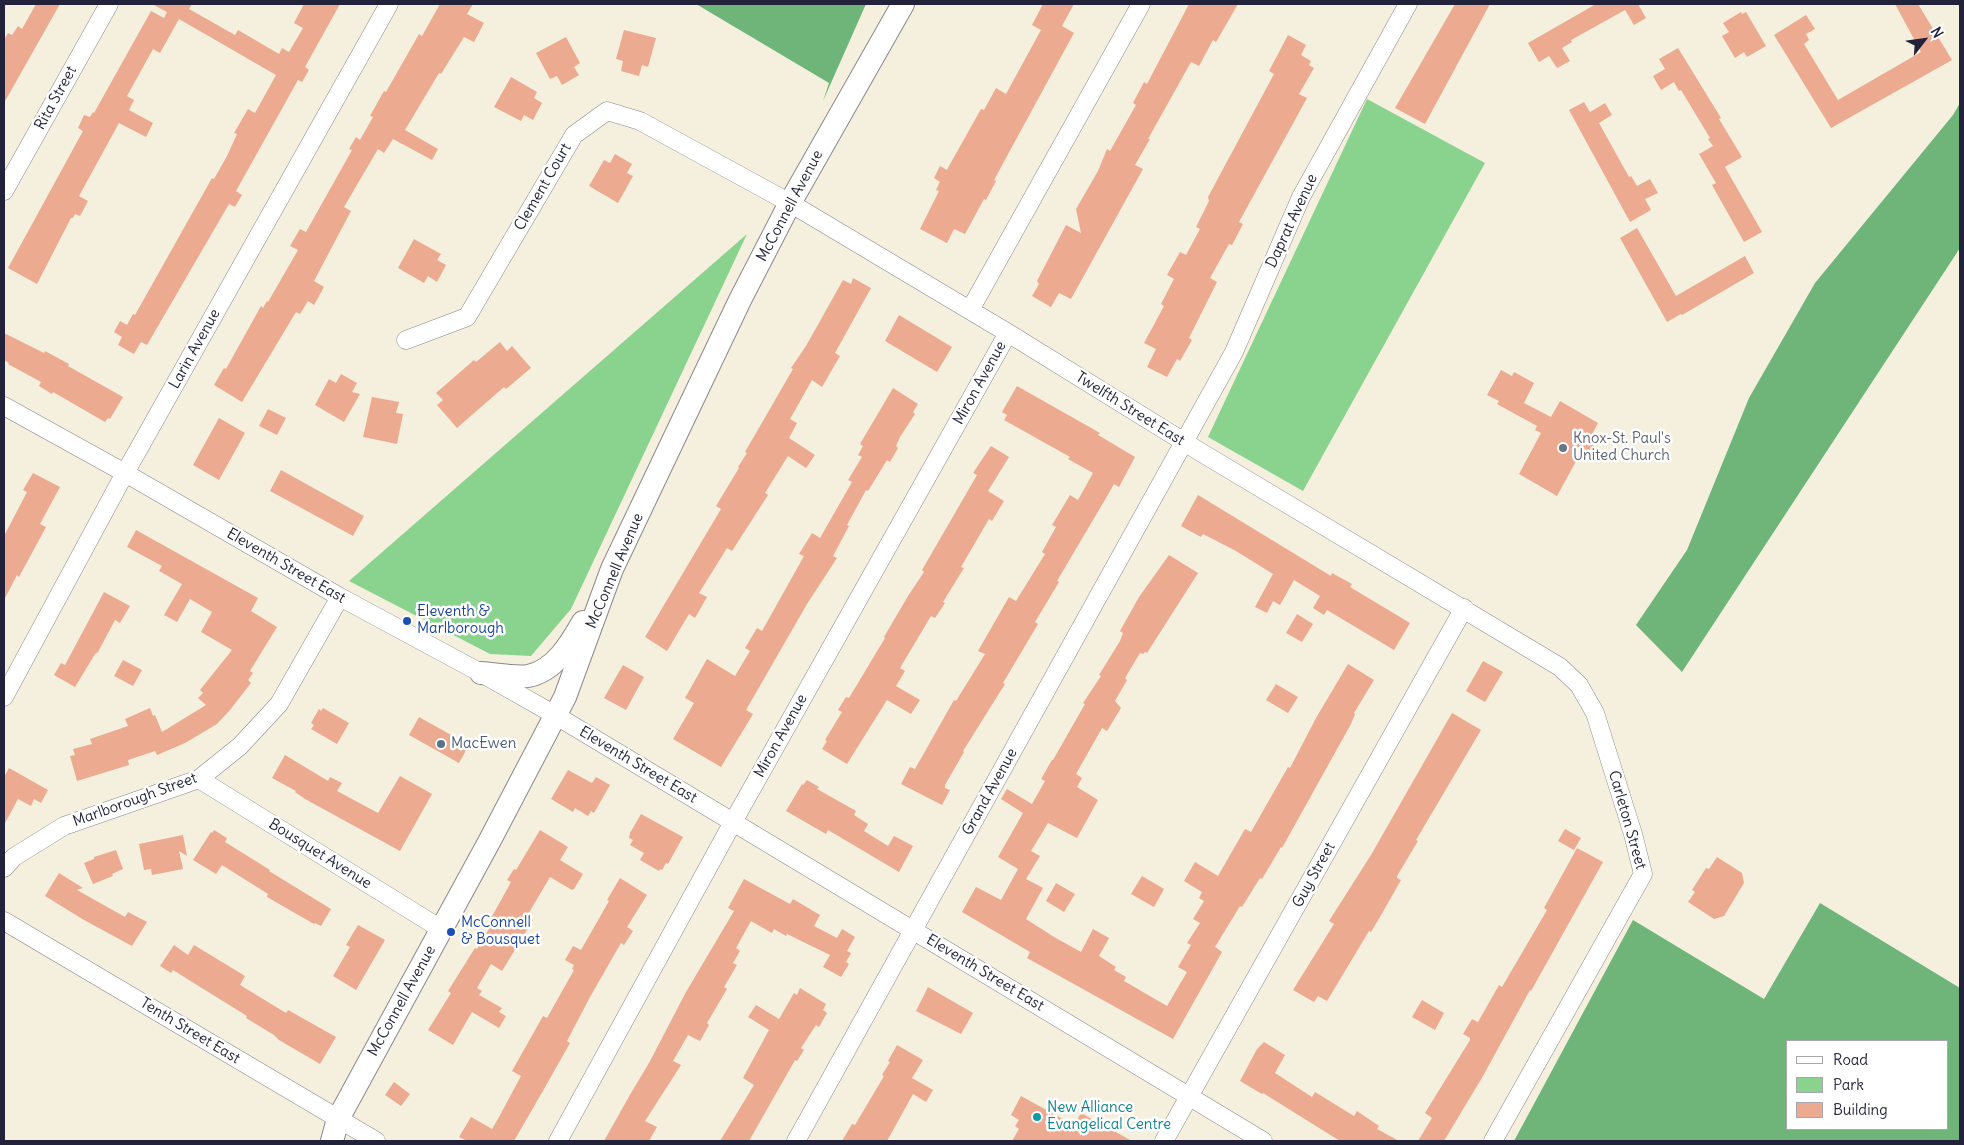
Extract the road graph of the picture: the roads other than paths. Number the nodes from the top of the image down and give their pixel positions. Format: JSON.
{"nodes":[{"id":1,"x":109,"y":4,"type":"edge"},
{"id":2,"x":389,"y":4,"type":"edge"},
{"id":3,"x":904,"y":4,"type":"edge"},
{"id":4,"x":1141,"y":4,"type":"edge"},
{"id":5,"x":1408,"y":4,"type":"edge"},
{"id":6,"x":4,"y":191,"type":"edge"},
{"id":7,"x":790,"y":203,"type":"junction"},
{"id":8,"x":970,"y":310,"type":"junction"},
{"id":9,"x":1008,"y":333,"type":"junction"},
{"id":10,"x":406,"y":340,"type":"dead end"},
{"id":11,"x":4,"y":406,"type":"edge"},
{"id":12,"x":1184,"y":442,"type":"junction"},
{"id":13,"x":125,"y":473,"type":"junction"},
{"id":14,"x":612,"y":569,"type":"junction"},
{"id":15,"x":340,"y":597,"type":"junction"},
{"id":16,"x":1468,"y":611,"type":"junction"},
{"id":17,"x":481,"y":673,"type":"junction"},
{"id":18,"x":4,"y":697,"type":"edge"},
{"id":19,"x":555,"y":715,"type":"junction"},
{"id":20,"x":199,"y":779,"type":"junction"},
{"id":21,"x":734,"y":822,"type":"junction"},
{"id":22,"x":4,"y":868,"type":"edge"},
{"id":23,"x":4,"y":921,"type":"edge"},
{"id":24,"x":441,"y":929,"type":"junction"},
{"id":25,"x":913,"y":929,"type":"junction"},
{"id":26,"x":1188,"y":1098,"type":"junction"},
{"id":27,"x":338,"y":1118,"type":"junction"},
{"id":28,"x":332,"y":1141,"type":"edge"},
{"id":29,"x":376,"y":1141,"type":"edge"},
{"id":30,"x":558,"y":1141,"type":"edge"},
{"id":31,"x":796,"y":1141,"type":"edge"},
{"id":32,"x":1164,"y":1141,"type":"edge"},
{"id":33,"x":1262,"y":1141,"type":"edge"},
{"id":34,"x":1493,"y":1141,"type":"edge"}],
"edges":[{"from":1,"to":6,"type":"street","name":"Rita Street"},
{"from":2,"to":13,"type":"street","name":"Larin Avenue"},
{"from":3,"to":7,"type":"main road","name":"McConnell Avenue"},
{"from":4,"to":8,"type":"street"},
{"from":5,"to":12,"type":"street","name":"Daprat Avenue"},
{"from":7,"to":8,"type":"street","name":"Twelfth Street East"},
{"from":7,"to":10,"type":"street","name":"Clement Court"},
{"from":7,"to":14,"type":"main road","name":"McConnell Avenue"},
{"from":8,"to":9,"type":"street","name":"Twelfth Street East"},
{"from":9,"to":12,"type":"street","name":"Twelfth Street East"},
{"from":9,"to":21,"type":"street","name":"Miron Avenue"},
{"from":11,"to":13,"type":"street","name":"Eleventh Street East"},
{"from":12,"to":16,"type":"street","name":"Twelfth Street East"},
{"from":12,"to":25,"type":"street","name":"Grand Avenue"},
{"from":13,"to":15,"type":"street","name":"Eleventh Street East"},
{"from":13,"to":18,"type":"street","name":"Larin Avenue"},
{"from":14,"to":17,"type":"main road"},
{"from":14,"to":19,"type":"main road","name":"McConnell Avenue"},
{"from":15,"to":17,"type":"street","name":"Eleventh Street East"},
{"from":15,"to":20,"type":"street","name":"Marlborough Street"},
{"from":16,"to":26,"type":"street","name":"Guy Street"},
{"from":16,"to":34,"type":"street","name":"Carleton Street"},
{"from":17,"to":19,"type":"street","name":"Eleventh Street East"},
{"from":19,"to":21,"type":"street","name":"Eleventh Street East"},
{"from":19,"to":24,"type":"main road","name":"McConnell Avenue"},
{"from":20,"to":22,"type":"street","name":"Marlborough Street"},
{"from":20,"to":24,"type":"street","name":"Bousquet Avenue"},
{"from":21,"to":25,"type":"street","name":"Eleventh Street East"},
{"from":21,"to":30,"type":"street","name":"Miron Avenue"},
{"from":23,"to":27,"type":"street","name":"Tenth Street East"},
{"from":24,"to":27,"type":"main road","name":"McConnell Avenue"},
{"from":25,"to":26,"type":"street","name":"Eleventh Street East"},
{"from":25,"to":31,"type":"street","name":"Grand Avenue"},
{"from":26,"to":32,"type":"street","name":"Guy Street"},
{"from":26,"to":33,"type":"street","name":"Eleventh Street East"},
{"from":27,"to":28,"type":"main road","name":"McConnell Avenue"},
{"from":27,"to":29,"type":"street","name":"Tenth Street East"}]}
